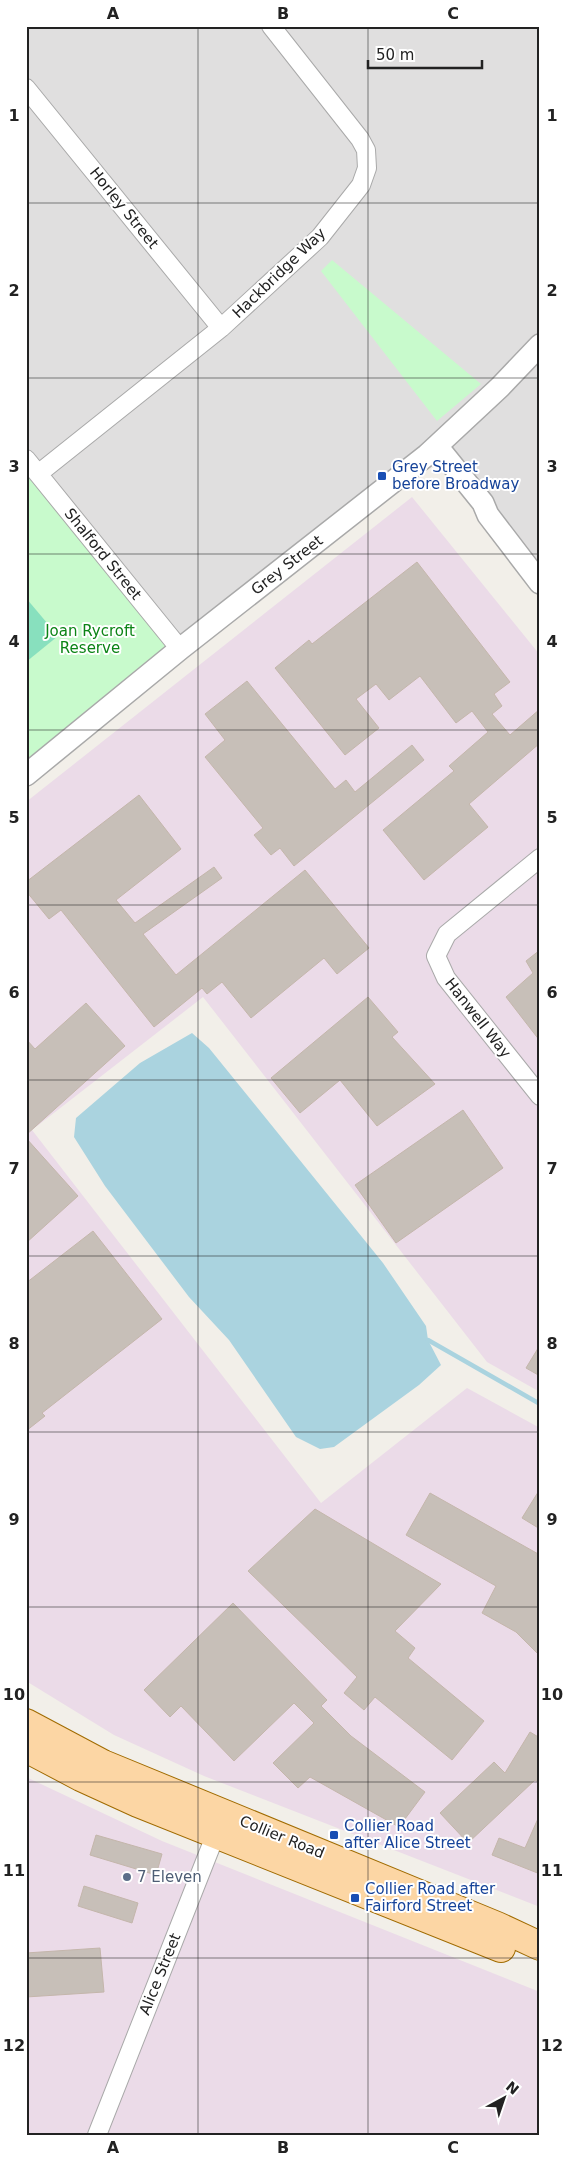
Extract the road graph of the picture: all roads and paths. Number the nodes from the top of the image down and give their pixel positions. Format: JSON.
{"nodes":[{"id":1,"x":271,"y":26,"type":"edge"},
{"id":2,"x":26,"y":88,"type":"edge"},
{"id":3,"x":221,"y":328,"type":"junction"},
{"id":4,"x":540,"y":345,"type":"edge"},
{"id":5,"x":432,"y":450,"type":"junction"},
{"id":6,"x":26,"y":459,"type":"edge"},
{"id":7,"x":38,"y":474,"type":"junction"},
{"id":8,"x":540,"y":582,"type":"edge"},
{"id":9,"x":180,"y":650,"type":"junction"},
{"id":10,"x":26,"y":775,"type":"edge"},
{"id":11,"x":540,"y":858,"type":"edge"},
{"id":12,"x":540,"y":1096,"type":"edge"},
{"id":13,"x":26,"y":1723,"type":"edge"},
{"id":14,"x":26,"y":1748,"type":"edge"},
{"id":15,"x":220,"y":1824,"type":"junction"},
{"id":16,"x":540,"y":1946,"type":"edge"},
{"id":17,"x":540,"y":1964,"type":"edge"},
{"id":18,"x":97,"y":2135,"type":"edge"}],
"edges":[{"from":1,"to":3,"type":"street","name":"Hackbridge Way"},
{"from":2,"to":3,"type":"street","name":"Horley Street"},
{"from":3,"to":7,"type":"street","name":"Hackbridge Way"},
{"from":4,"to":5,"type":"street","name":"Grey Street"},
{"from":5,"to":8,"type":"street"},
{"from":5,"to":9,"type":"street","name":"Grey Street"},
{"from":6,"to":7,"type":"street","name":"Shalford Street"},
{"from":7,"to":9,"type":"street","name":"Shalford Street"},
{"from":9,"to":10,"type":"street","name":"Grey Street"},
{"from":11,"to":12,"type":"street","name":"Hanwell Way"},
{"from":13,"to":15,"type":"main road","name":"Collier Road"},
{"from":14,"to":15,"type":"main road","name":"Collier Road"},
{"from":15,"to":16,"type":"main road","name":"Collier Road"},
{"from":15,"to":17,"type":"main road","name":"Collier Road"},
{"from":15,"to":18,"type":"street","name":"Alice Street"}]}
